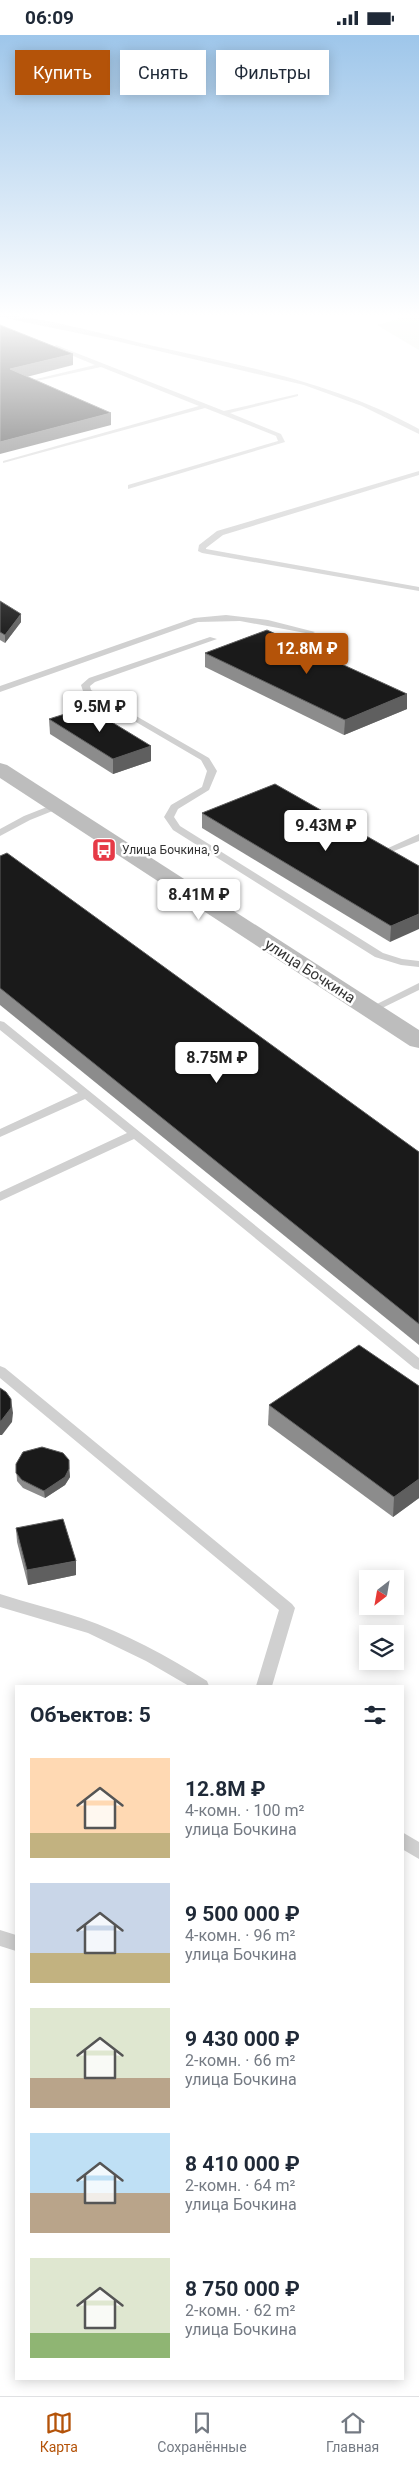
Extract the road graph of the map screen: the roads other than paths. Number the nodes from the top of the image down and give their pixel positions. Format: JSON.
{"nodes":[{"id":1,"x":142,"y":424,"type":"edge"},
{"id":2,"x":252,"y":424,"type":"edge"},
{"id":3,"x":406,"y":424,"type":"edge"},
{"id":4,"x":419,"y":432,"type":"edge"},
{"id":5,"x":5,"y":463,"type":"dead end"},
{"id":6,"x":419,"y":473,"type":"edge"},
{"id":7,"x":131,"y":487,"type":"dead end"},
{"id":8,"x":419,"y":589,"type":"edge"},
{"id":9,"x":311,"y":632,"type":"dead end"},
{"id":10,"x":213,"y":639,"type":"dead end"},
{"id":11,"x":0,"y":689,"type":"edge"},
{"id":12,"x":0,"y":769,"type":"edge"},
{"id":13,"x":57,"y":806,"type":"junction"},
{"id":14,"x":0,"y":833,"type":"edge"},
{"id":15,"x":419,"y":837,"type":"edge"},
{"id":16,"x":391,"y":849,"type":"edge"},
{"id":17,"x":419,"y":964,"type":"edge"},
{"id":18,"x":419,"y":986,"type":"edge"},
{"id":19,"x":370,"y":1010,"type":"junction"},
{"id":20,"x":0,"y":1024,"type":"edge"},
{"id":21,"x":419,"y":1041,"type":"edge"},
{"id":22,"x":86,"y":1095,"type":"junction"},
{"id":23,"x":0,"y":1133,"type":"edge"},
{"id":24,"x":135,"y":1134,"type":"junction"},
{"id":25,"x":0,"y":1197,"type":"edge"},
{"id":26,"x":419,"y":1365,"type":"edge"},
{"id":27,"x":0,"y":1371,"type":"edge"},
{"id":28,"x":0,"y":1600,"type":"edge"},
{"id":29,"x":199,"y":1685,"type":"edge"},
{"id":30,"x":264,"y":1685,"type":"edge"},
{"id":31,"x":404,"y":1841,"type":"edge"},
{"id":32,"x":419,"y":1852,"type":"edge"},
{"id":33,"x":0,"y":1937,"type":"edge"},
{"id":34,"x":15,"y":1943,"type":"edge"}],
"edges":[{"from":1,"to":5,"type":"lane"},
{"from":2,"to":7,"type":"lane"},
{"from":3,"to":4,"type":"lane"},
{"from":6,"to":8,"type":"lane"},
{"from":9,"to":11,"type":"lane"},
{"from":10,"to":17,"type":"lane"},
{"from":12,"to":13,"type":"street","name":"улица Бочкина"},
{"from":13,"to":14,"type":"lane"},
{"from":13,"to":19,"type":"street","name":"улица Бочкина"},
{"from":15,"to":16,"type":"lane"},
{"from":18,"to":19,"type":"lane"},
{"from":19,"to":21,"type":"street","name":"улица Бочкина"},
{"from":20,"to":22,"type":"lane"},
{"from":22,"to":23,"type":"lane"},
{"from":22,"to":24,"type":"lane"},
{"from":24,"to":25,"type":"lane"},
{"from":24,"to":26,"type":"lane"},
{"from":27,"to":30,"type":"lane"},
{"from":28,"to":29,"type":"lane"},
{"from":31,"to":32,"type":"lane"},
{"from":33,"to":34,"type":"lane"}]}
